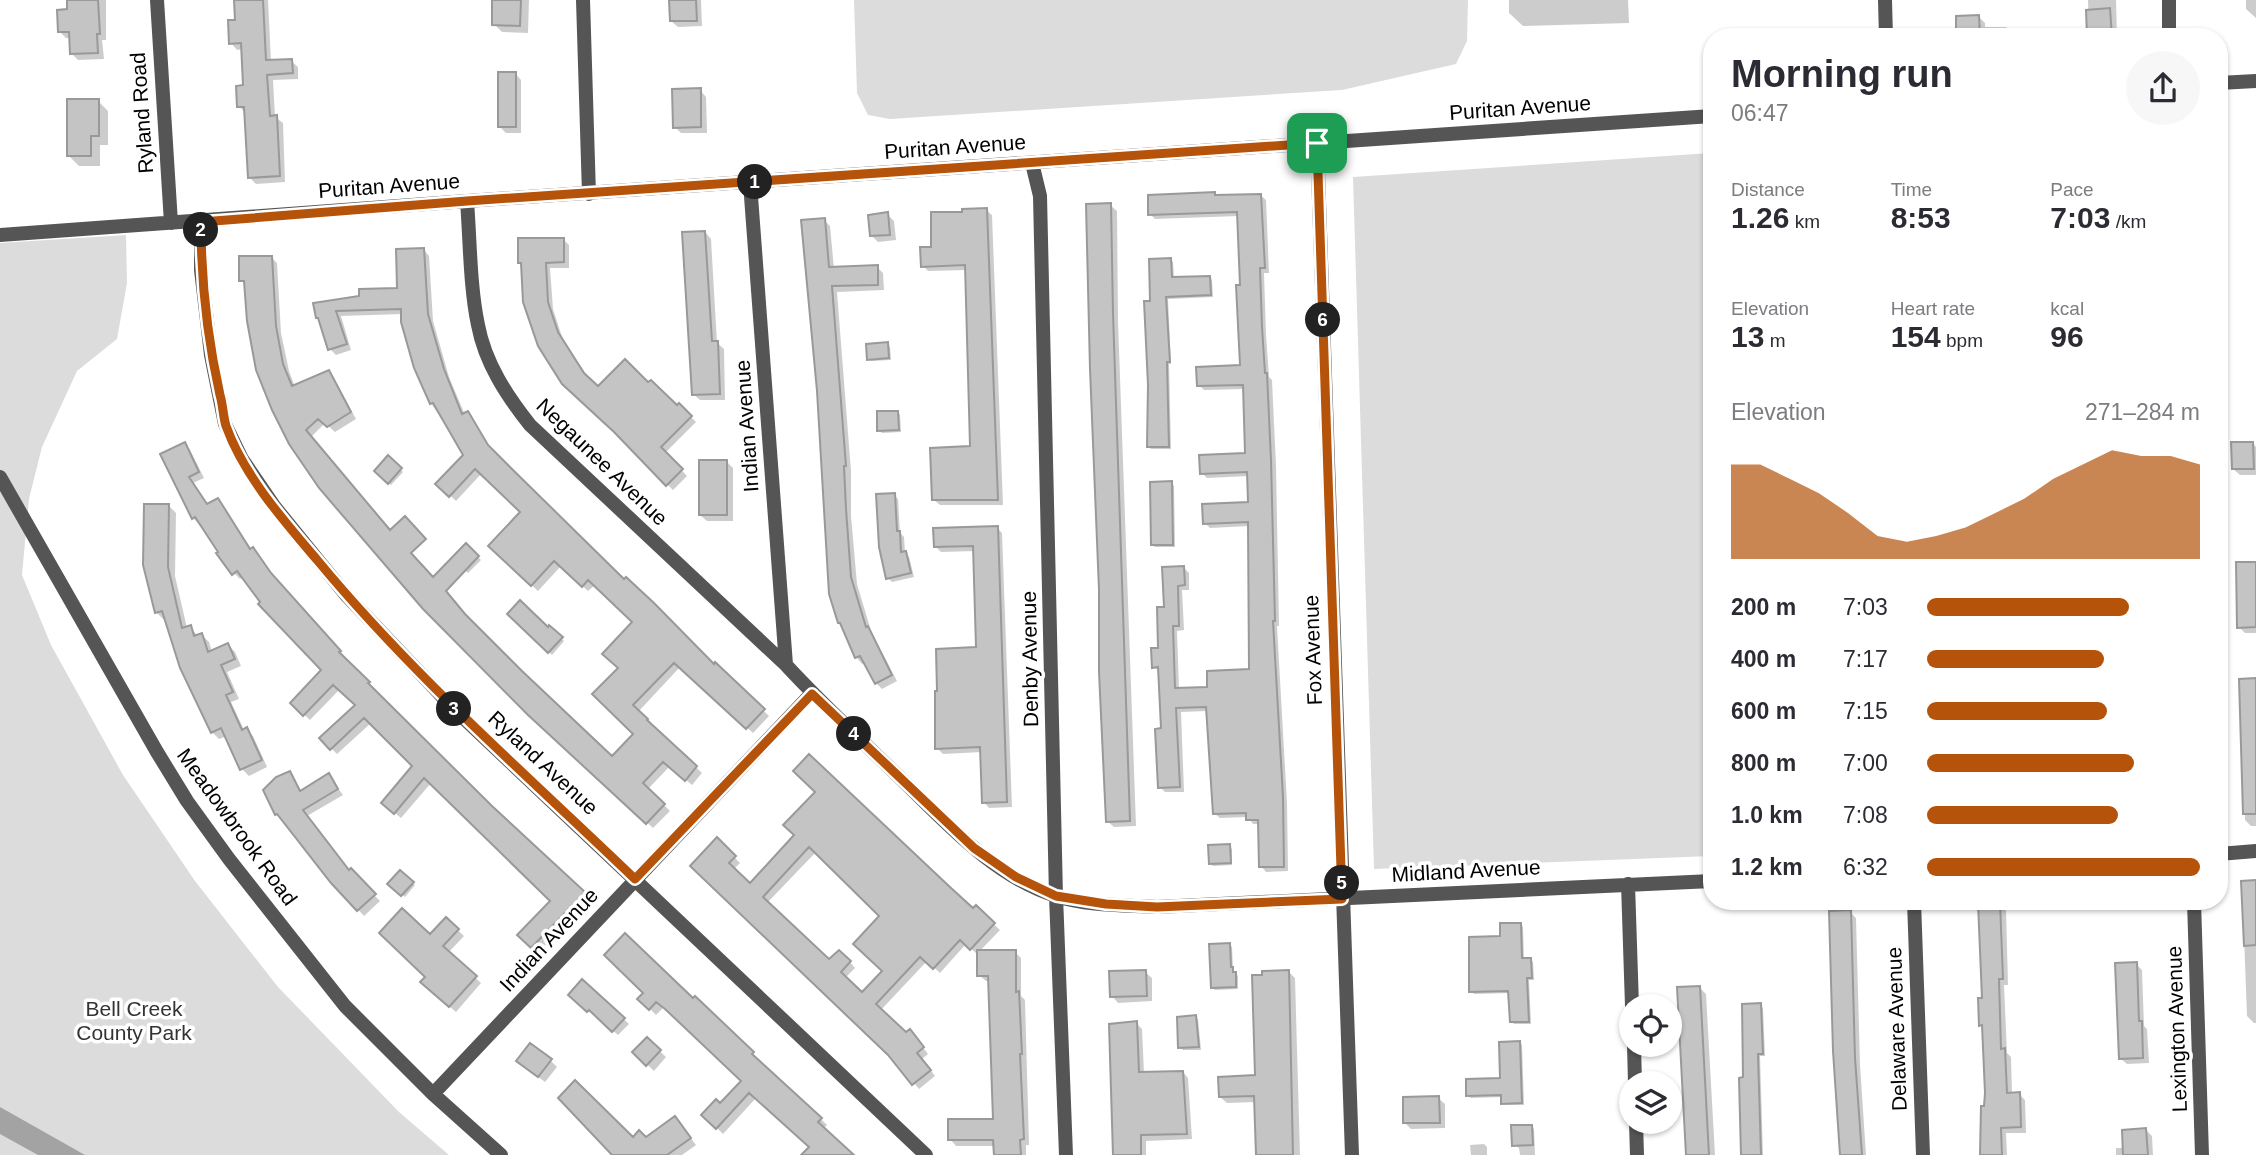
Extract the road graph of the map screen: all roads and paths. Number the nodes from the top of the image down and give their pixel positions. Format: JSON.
{"nodes":[{"id":1,"x":157,"y":0,"type":"edge"},
{"id":2,"x":583,"y":0,"type":"edge"},
{"id":3,"x":1885,"y":0,"type":"edge"},
{"id":4,"x":2169,"y":0,"type":"edge"},
{"id":5,"x":1886,"y":28,"type":"edge"},
{"id":6,"x":2169,"y":28,"type":"edge"},
{"id":7,"x":2256,"y":81,"type":"edge"},
{"id":8,"x":2228,"y":83,"type":"edge"},
{"id":9,"x":1703,"y":117,"type":"edge"},
{"id":10,"x":1317,"y":143,"type":"junction"},
{"id":11,"x":1032,"y":163,"type":"junction"},
{"id":12,"x":750,"y":183,"type":"junction"},
{"id":13,"x":589,"y":194,"type":"junction"},
{"id":14,"x":467,"y":201,"type":"junction"},
{"id":15,"x":201,"y":222,"type":"junction"},
{"id":16,"x":171,"y":223,"type":"junction"},
{"id":17,"x":0,"y":235,"type":"edge"},
{"id":18,"x":0,"y":477,"type":"edge"},
{"id":19,"x":786,"y":665,"type":"junction"},
{"id":20,"x":812,"y":694,"type":"junction"},
{"id":21,"x":2256,"y":851,"type":"edge"},
{"id":22,"x":2228,"y":853,"type":"edge"},
{"id":23,"x":635,"y":879,"type":"junction"},
{"id":24,"x":1703,"y":881,"type":"edge"},
{"id":25,"x":1628,"y":884,"type":"junction"},
{"id":26,"x":1056,"y":896,"type":"junction"},
{"id":27,"x":1342,"y":899,"type":"junction"},
{"id":28,"x":1914,"y":910,"type":"edge"},
{"id":29,"x":2194,"y":910,"type":"edge"},
{"id":30,"x":1632,"y":994,"type":"edge"},
{"id":31,"x":433,"y":1094,"type":"junction"},
{"id":32,"x":1636,"y":1134,"type":"edge"},
{"id":33,"x":501,"y":1155,"type":"edge"},
{"id":34,"x":926,"y":1155,"type":"edge"},
{"id":35,"x":1066,"y":1155,"type":"edge"},
{"id":36,"x":1352,"y":1155,"type":"edge"},
{"id":37,"x":1637,"y":1155,"type":"edge"},
{"id":38,"x":1923,"y":1155,"type":"edge"},
{"id":39,"x":2202,"y":1155,"type":"edge"}],
"edges":[{"from":1,"to":16,"type":"street","name":"Ryland Road"},
{"from":2,"to":13,"type":"street"},
{"from":3,"to":5,"type":"street"},
{"from":4,"to":6,"type":"street"},
{"from":7,"to":8,"type":"street"},
{"from":9,"to":10,"type":"street","name":"Puritan Avenue"},
{"from":10,"to":11,"type":"street","name":"Puritan Avenue"},
{"from":10,"to":27,"type":"street","name":"Fox Avenue"},
{"from":11,"to":12,"type":"street","name":"Puritan Avenue"},
{"from":11,"to":26,"type":"street","name":"Denby Avenue"},
{"from":12,"to":13,"type":"street","name":"Puritan Avenue"},
{"from":12,"to":19,"type":"street","name":"Indian Avenue"},
{"from":13,"to":14,"type":"street","name":"Puritan Avenue"},
{"from":14,"to":15,"type":"street","name":"Puritan Avenue"},
{"from":14,"to":19,"type":"street","name":"Negaunee Avenue"},
{"from":15,"to":16,"type":"street","name":"Puritan Avenue"},
{"from":15,"to":23,"type":"street","name":"Ryland Avenue"},
{"from":16,"to":17,"type":"street"},
{"from":18,"to":31,"type":"street","name":"Meadowbrook Road"},
{"from":19,"to":20,"type":"street","name":"Negaunee Avenue"},
{"from":20,"to":23,"type":"street","name":"Indian Avenue"},
{"from":20,"to":26,"type":"street"},
{"from":21,"to":22,"type":"street"},
{"from":23,"to":31,"type":"street","name":"Indian Avenue"},
{"from":23,"to":34,"type":"street","name":"Ryland Avenue"},
{"from":24,"to":25,"type":"street","name":"Midland Avenue"},
{"from":25,"to":27,"type":"street","name":"Midland Avenue"},
{"from":25,"to":30,"type":"street"},
{"from":26,"to":27,"type":"street","name":"Midland Avenue"},
{"from":26,"to":35,"type":"street","name":"Denby Avenue"},
{"from":27,"to":36,"type":"street","name":"Fox Avenue"},
{"from":28,"to":38,"type":"street","name":"Delaware Avenue"},
{"from":29,"to":39,"type":"street","name":"Lexington Avenue"},
{"from":31,"to":33,"type":"street","name":"Meadowbrook Road"},
{"from":32,"to":37,"type":"street"}]}
